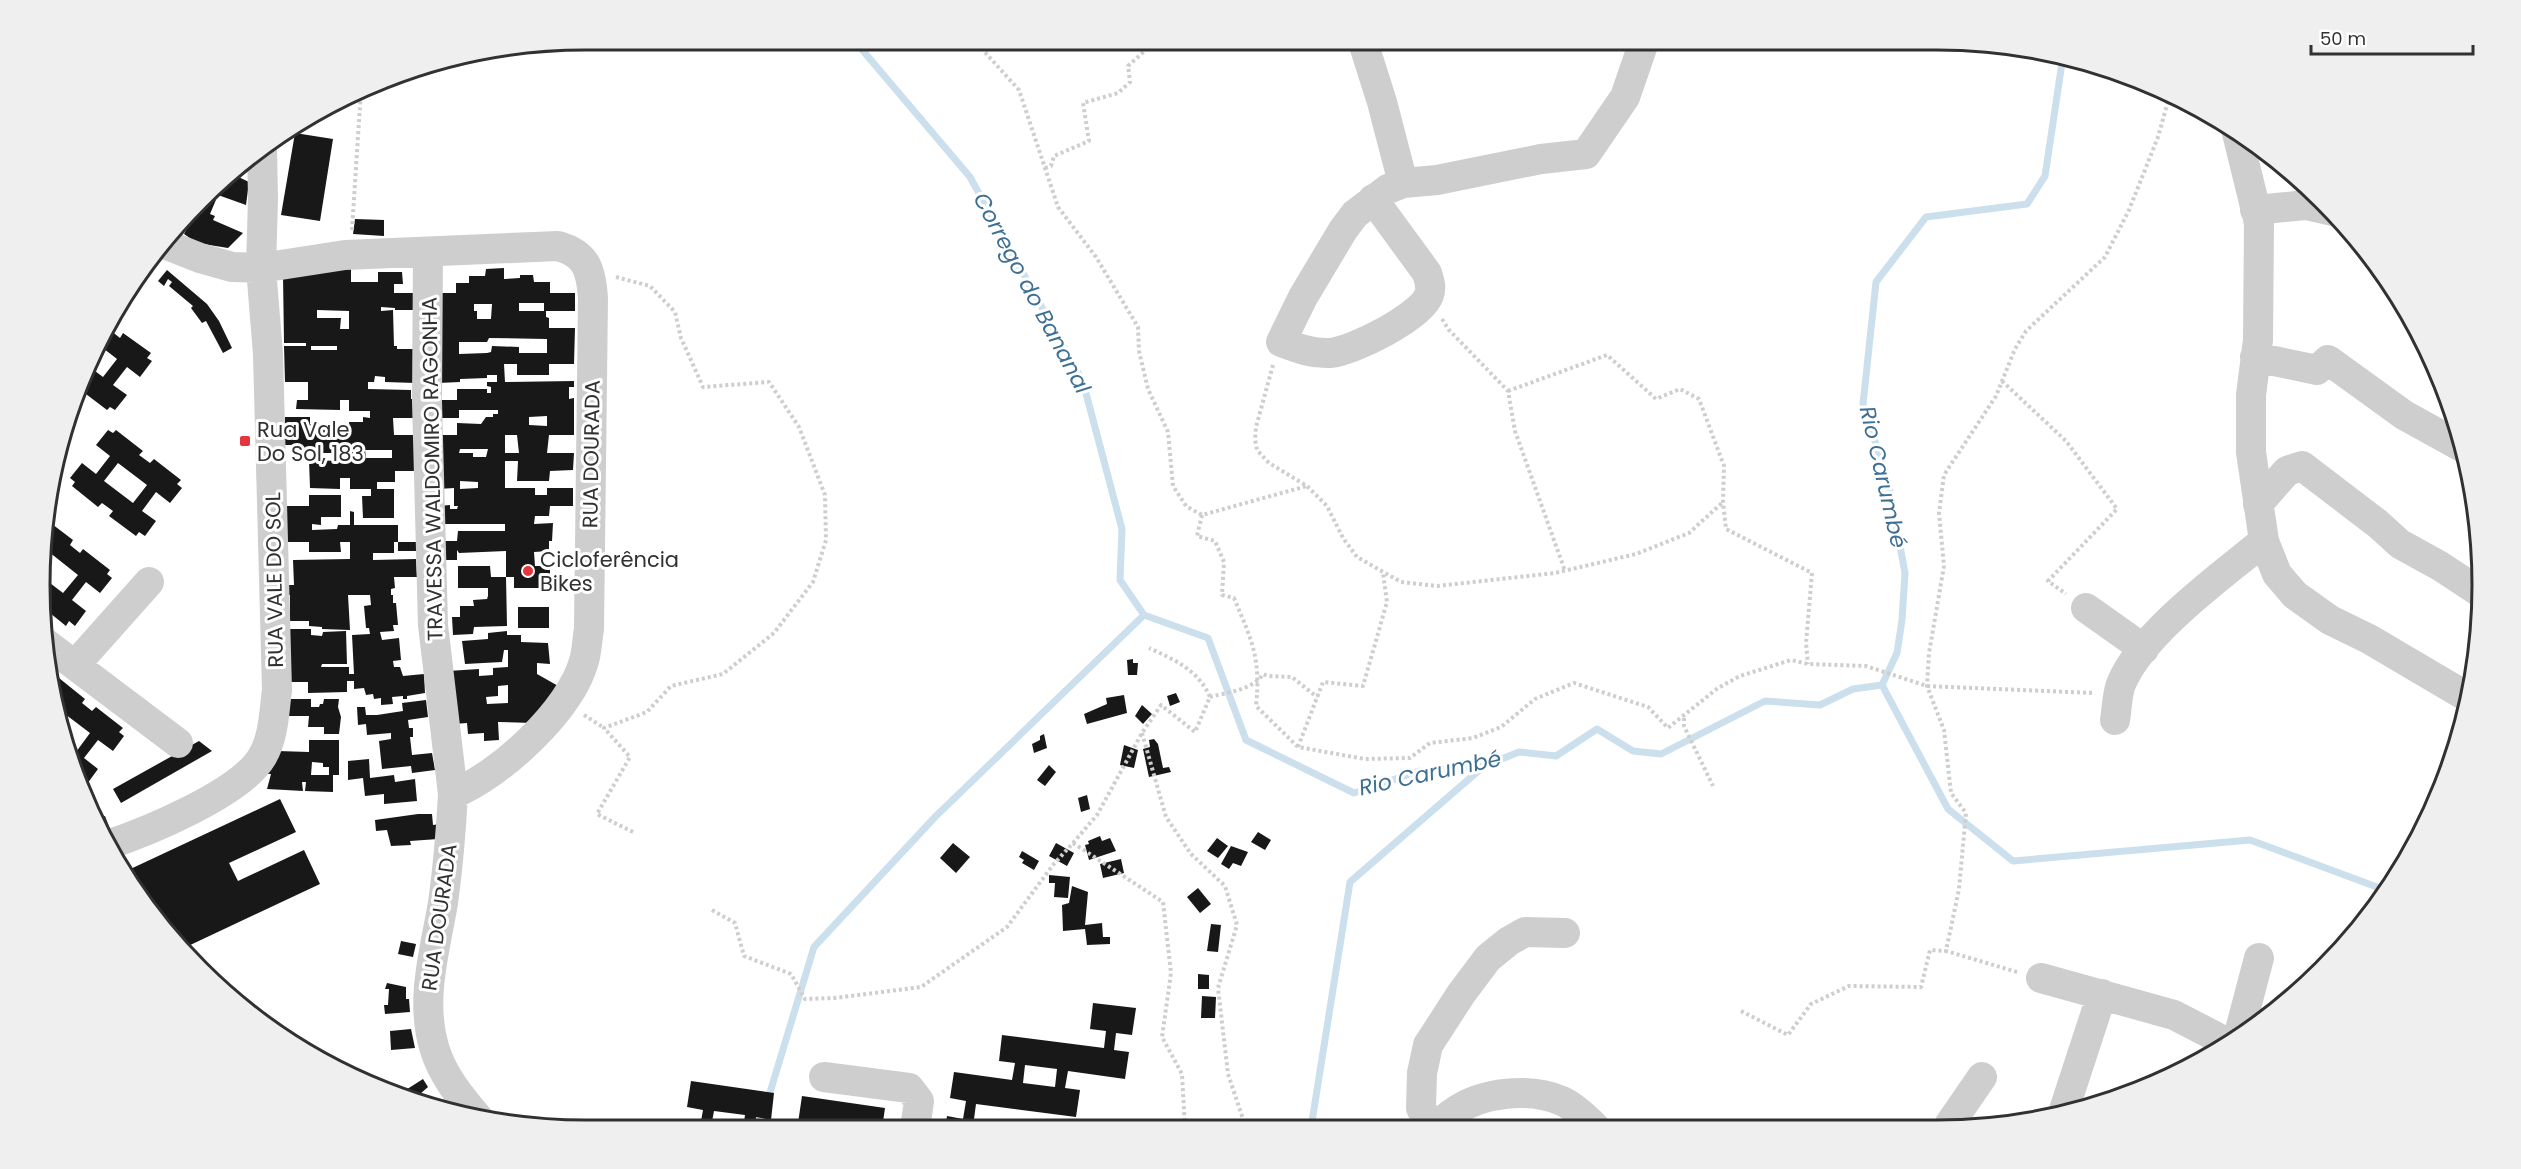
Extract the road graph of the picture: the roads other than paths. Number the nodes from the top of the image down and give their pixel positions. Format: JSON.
{"nodes":[{"id":1,"x":1365,"y":50,"type":"edge"},
{"id":2,"x":1642,"y":50,"type":"edge"},
{"id":3,"x":2240,"y":144,"type":"edge"},
{"id":4,"x":262,"y":158,"type":"edge"},
{"id":5,"x":1403,"y":183,"type":"junction"},
{"id":6,"x":1373,"y":199,"type":"junction"},
{"id":7,"x":2316,"y":207,"type":"edge"},
{"id":8,"x":2255,"y":210,"type":"junction"},
{"id":9,"x":170,"y":246,"type":"edge"},
{"id":10,"x":428,"y":252,"type":"junction"},
{"id":11,"x":261,"y":268,"type":"junction"},
{"id":12,"x":2255,"y":357,"type":"junction"},
{"id":13,"x":2452,"y":441,"type":"edge"},
{"id":14,"x":2258,"y":504,"type":"junction"},
{"id":15,"x":2264,"y":541,"type":"junction"},
{"id":16,"x":148,"y":582,"type":"dead end"},
{"id":17,"x":2472,"y":587,"type":"edge"},
{"id":18,"x":2086,"y":608,"type":"dead end"},
{"id":19,"x":54,"y":649,"type":"edge"},
{"id":20,"x":2144,"y":649,"type":"junction"},
{"id":21,"x":76,"y":664,"type":"junction"},
{"id":22,"x":2460,"y":693,"type":"edge"},
{"id":23,"x":2117,"y":707,"type":"road end"},
{"id":24,"x":178,"y":743,"type":"dead end"},
{"id":25,"x":453,"y":794,"type":"junction"},
{"id":26,"x":116,"y":841,"type":"edge"},
{"id":27,"x":1564,"y":933,"type":"dead end"},
{"id":28,"x":2259,"y":958,"type":"dead end"},
{"id":29,"x":2041,"y":978,"type":"road end"},
{"id":30,"x":2102,"y":994,"type":"junction"},
{"id":31,"x":2242,"y":1023,"type":"edge"},
{"id":32,"x":2219,"y":1038,"type":"edge"},
{"id":33,"x":824,"y":1077,"type":"dead end"},
{"id":34,"x":1982,"y":1077,"type":"dead end"},
{"id":35,"x":2066,"y":1103,"type":"edge"},
{"id":36,"x":466,"y":1106,"type":"edge"},
{"id":37,"x":1953,"y":1119,"type":"edge"},
{"id":38,"x":916,"y":1120,"type":"edge"},
{"id":39,"x":1427,"y":1120,"type":"edge"},
{"id":40,"x":1444,"y":1120,"type":"edge"},
{"id":41,"x":1586,"y":1120,"type":"edge"}],
"edges":[{"from":1,"to":5,"type":"street"},
{"from":2,"to":5,"type":"street"},
{"from":3,"to":8,"type":"street"},
{"from":4,"to":11,"type":"street","name":"RUA VALE DO SOL"},
{"from":5,"to":6,"type":"street"},
{"from":6,"to":6,"type":"street"},
{"from":7,"to":8,"type":"street"},
{"from":8,"to":12,"type":"street"},
{"from":9,"to":11,"type":"street"},
{"from":10,"to":11,"type":"street"},
{"from":10,"to":25,"type":"street","name":"TRAVESSA WALDOMIRO RAGONHA"},
{"from":10,"to":25,"type":"street","name":"RUA DOURADA"},
{"from":11,"to":26,"type":"street","name":"RUA VALE DO SOL"},
{"from":12,"to":13,"type":"street"},
{"from":12,"to":14,"type":"street"},
{"from":14,"to":15,"type":"street"},
{"from":14,"to":17,"type":"street"},
{"from":15,"to":20,"type":"street"},
{"from":15,"to":22,"type":"street"},
{"from":16,"to":21,"type":"street"},
{"from":18,"to":20,"type":"street"},
{"from":19,"to":21,"type":"street"},
{"from":20,"to":23,"type":"street"},
{"from":21,"to":24,"type":"street"},
{"from":25,"to":36,"type":"street","name":"RUA DOURADA"},
{"from":27,"to":39,"type":"street"},
{"from":28,"to":31,"type":"street"},
{"from":29,"to":30,"type":"street"},
{"from":30,"to":32,"type":"street"},
{"from":30,"to":35,"type":"street"},
{"from":33,"to":38,"type":"street"},
{"from":34,"to":37,"type":"street"},
{"from":40,"to":41,"type":"street"}]}
